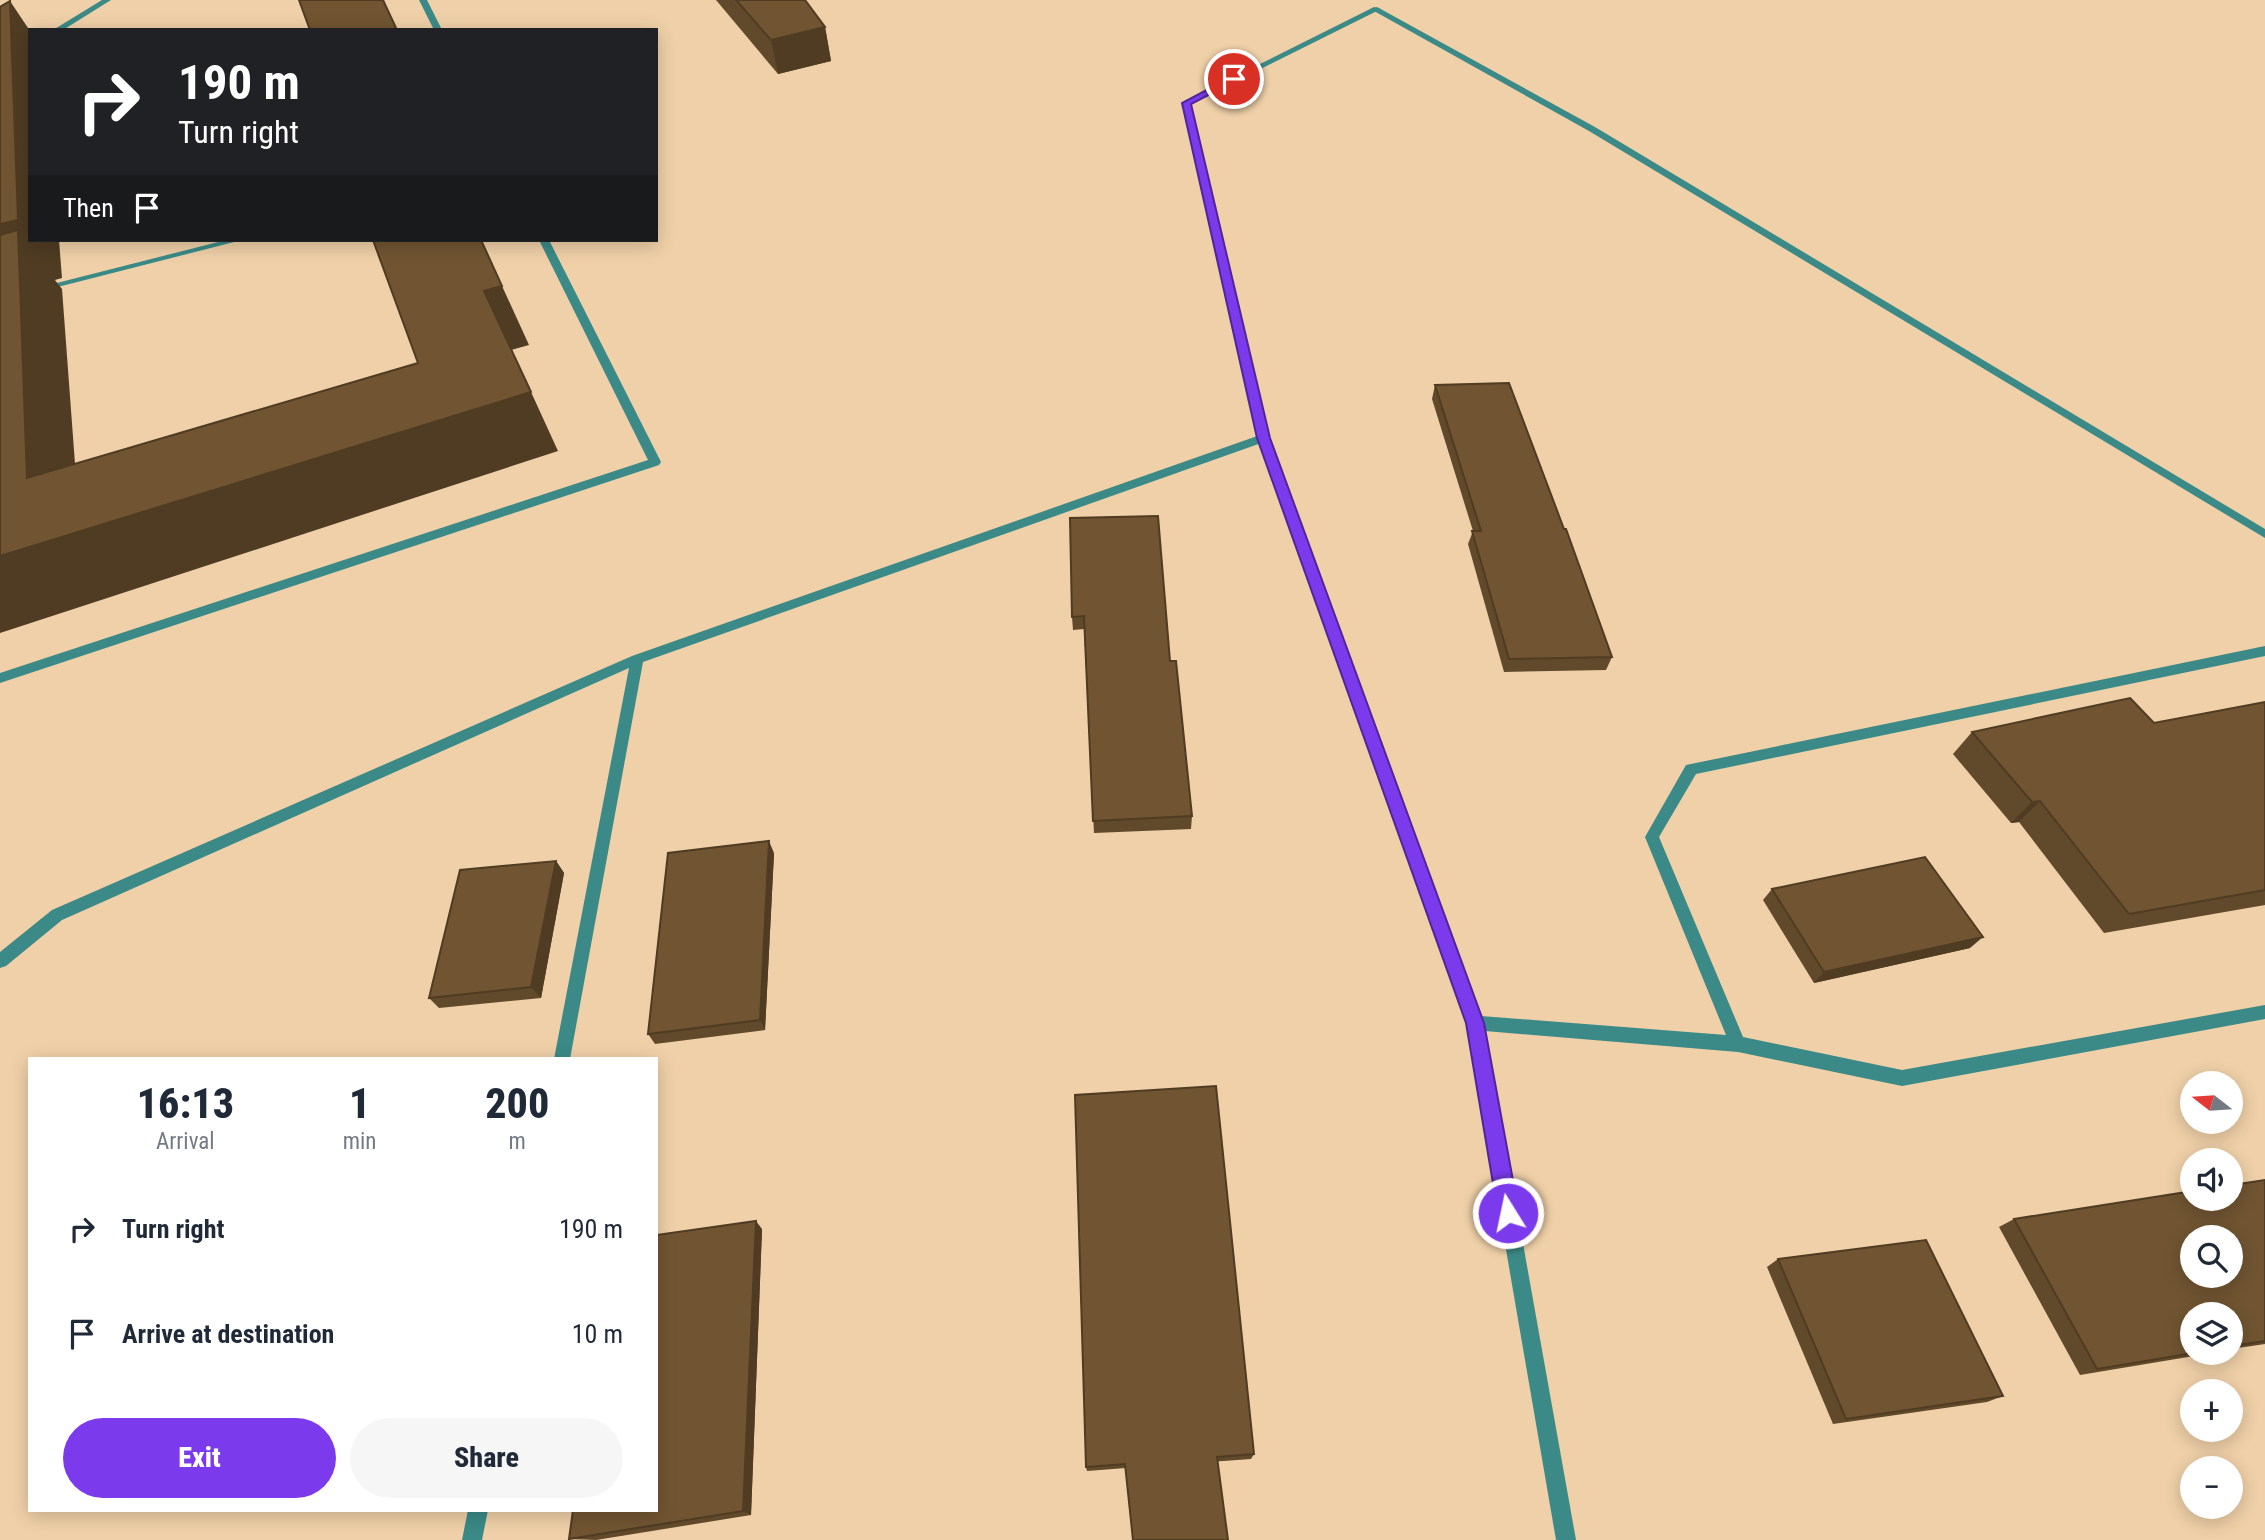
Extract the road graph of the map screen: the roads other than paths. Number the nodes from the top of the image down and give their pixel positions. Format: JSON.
{"nodes":[{"id":1,"x":107,"y":0,"type":"edge"},
{"id":2,"x":423,"y":0,"type":"edge"},
{"id":3,"x":60,"y":28,"type":"edge"},
{"id":4,"x":437,"y":28,"type":"edge"},
{"id":5,"x":229,"y":242,"type":"edge"},
{"id":6,"x":545,"y":242,"type":"edge"},
{"id":7,"x":27,"y":292,"type":"dead end"},
{"id":8,"x":1264,"y":438,"type":"junction"},
{"id":9,"x":2265,"y":534,"type":"edge"},
{"id":10,"x":2265,"y":651,"type":"edge"},
{"id":11,"x":637,"y":659,"type":"junction"},
{"id":12,"x":0,"y":678,"type":"edge"},
{"id":13,"x":0,"y":961,"type":"edge"},
{"id":14,"x":2265,"y":1012,"type":"edge"},
{"id":15,"x":1475,"y":1023,"type":"junction"},
{"id":16,"x":1738,"y":1044,"type":"junction"},
{"id":17,"x":562,"y":1057,"type":"edge"},
{"id":18,"x":478,"y":1512,"type":"edge"},
{"id":19,"x":472,"y":1540,"type":"edge"},
{"id":20,"x":1566,"y":1540,"type":"edge"}],
"edges":[{"from":1,"to":3,"type":"street"},
{"from":2,"to":4,"type":"street"},
{"from":5,"to":7,"type":"street"},
{"from":6,"to":12,"type":"street"},
{"from":8,"to":9,"type":"street"},
{"from":8,"to":11,"type":"street"},
{"from":8,"to":15,"type":"street"},
{"from":10,"to":16,"type":"street"},
{"from":11,"to":13,"type":"street"},
{"from":11,"to":17,"type":"street"},
{"from":14,"to":16,"type":"street"},
{"from":15,"to":16,"type":"street"},
{"from":15,"to":20,"type":"street"},
{"from":18,"to":19,"type":"street"}]}
